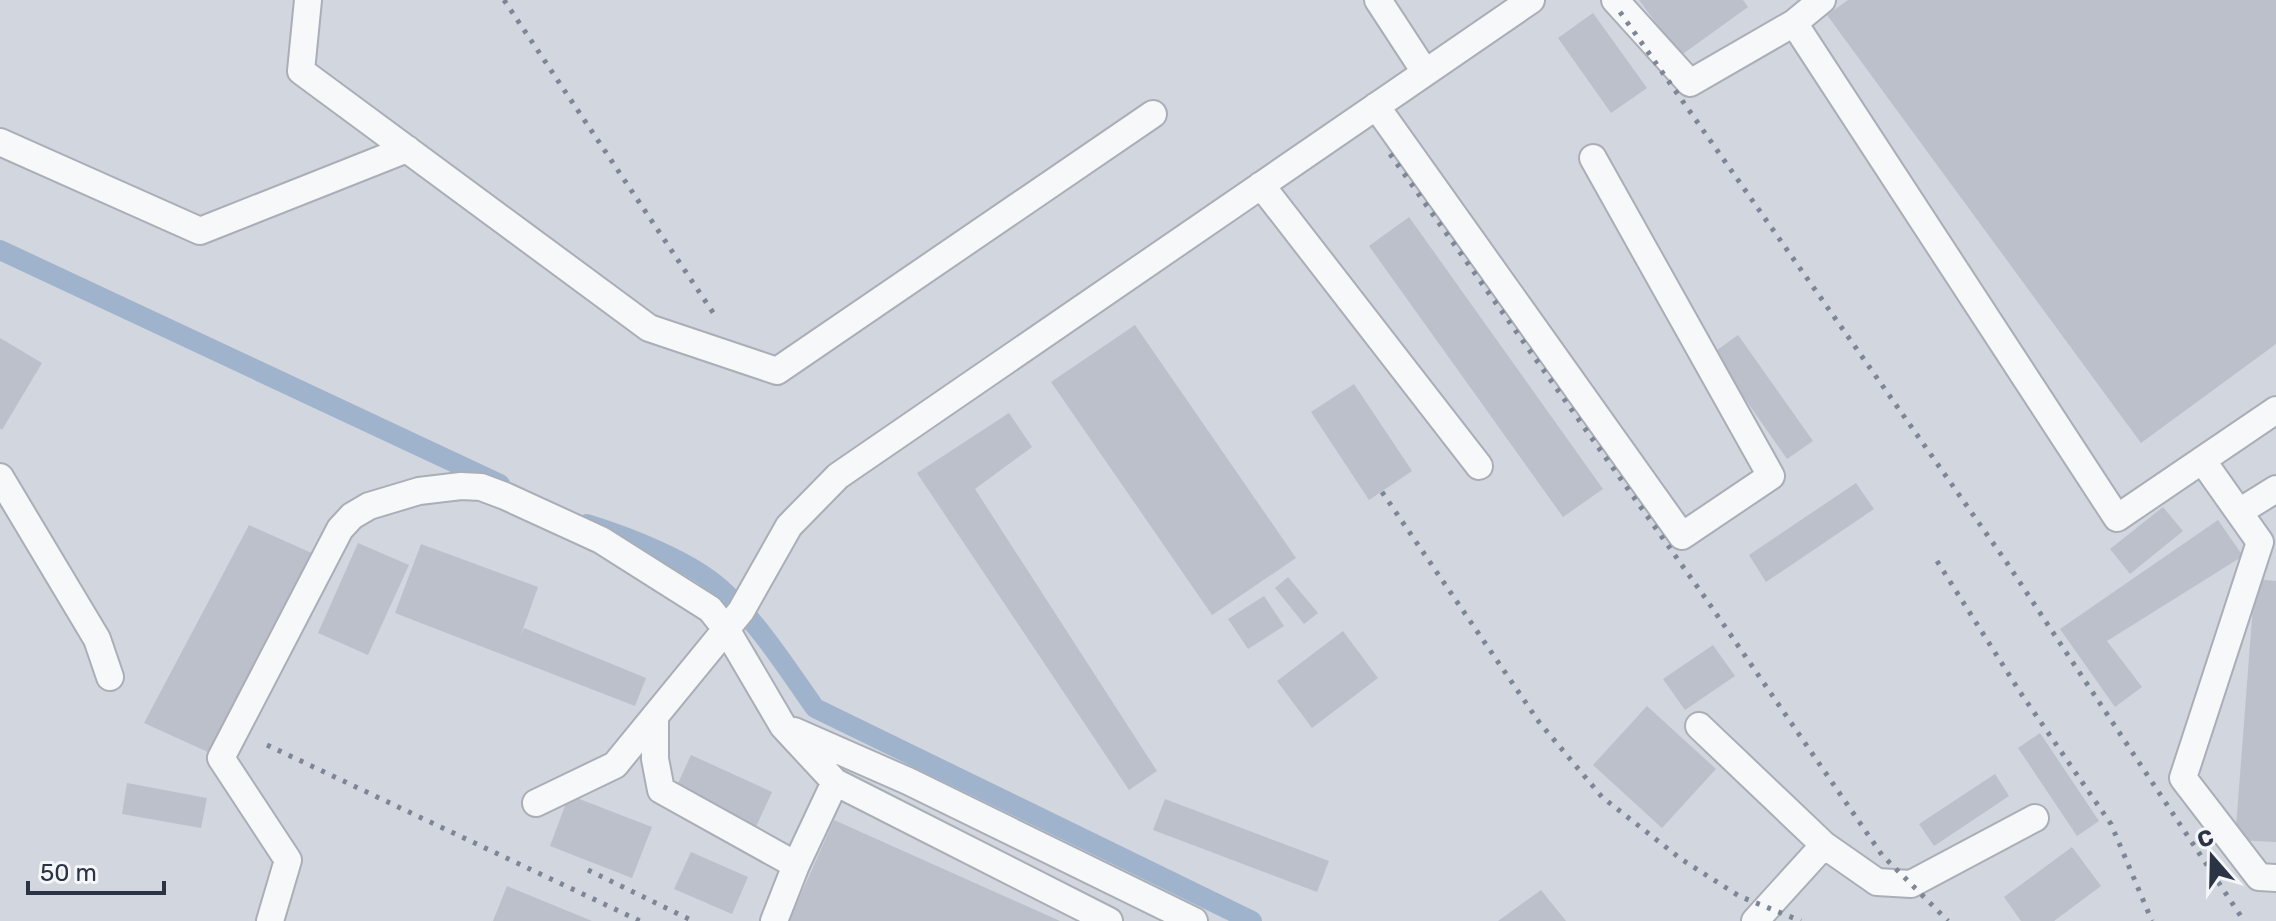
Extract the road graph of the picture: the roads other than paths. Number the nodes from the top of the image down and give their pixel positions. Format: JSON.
{"nodes":[{"id":1,"x":308,"y":0,"type":"edge"},
{"id":2,"x":1378,"y":0,"type":"edge"},
{"id":3,"x":1531,"y":0,"type":"edge"},
{"id":4,"x":1615,"y":0,"type":"edge"},
{"id":5,"x":1822,"y":0,"type":"edge"},
{"id":6,"x":1794,"y":23,"type":"junction"},
{"id":7,"x":1425,"y":72,"type":"junction"},
{"id":8,"x":1376,"y":106,"type":"junction"},
{"id":9,"x":1153,"y":114,"type":"dead end"},
{"id":10,"x":0,"y":142,"type":"edge"},
{"id":11,"x":407,"y":149,"type":"junction"},
{"id":12,"x":1593,"y":158,"type":"dead end"},
{"id":13,"x":1261,"y":185,"type":"junction"},
{"id":14,"x":2276,"y":410,"type":"edge"},
{"id":15,"x":2202,"y":460,"type":"junction"},
{"id":16,"x":1479,"y":466,"type":"dead end"},
{"id":17,"x":0,"y":477,"type":"edge"},
{"id":18,"x":2276,"y":489,"type":"edge"},
{"id":19,"x":2239,"y":512,"type":"junction"},
{"id":20,"x":726,"y":629,"type":"junction"},
{"id":21,"x":110,"y":677,"type":"dead end"},
{"id":22,"x":655,"y":716,"type":"junction"},
{"id":23,"x":783,"y":726,"type":"junction"},
{"id":24,"x":1699,"y":726,"type":"dead end"},
{"id":25,"x":835,"y":782,"type":"junction"},
{"id":26,"x":536,"y":803,"type":"dead end"},
{"id":27,"x":2035,"y":818,"type":"dead end"},
{"id":28,"x":1824,"y":845,"type":"junction"},
{"id":29,"x":796,"y":865,"type":"junction"},
{"id":30,"x":2276,"y":878,"type":"edge"},
{"id":31,"x":270,"y":921,"type":"edge"},
{"id":32,"x":774,"y":921,"type":"edge"},
{"id":33,"x":1109,"y":921,"type":"edge"},
{"id":34,"x":1194,"y":921,"type":"edge"},
{"id":35,"x":1755,"y":921,"type":"edge"}],
"edges":[{"from":1,"to":11,"type":"street"},
{"from":2,"to":7,"type":"street"},
{"from":3,"to":7,"type":"street"},
{"from":4,"to":6,"type":"street"},
{"from":5,"to":6,"type":"street"},
{"from":6,"to":15,"type":"street"},
{"from":7,"to":8,"type":"street"},
{"from":8,"to":12,"type":"street"},
{"from":8,"to":13,"type":"street"},
{"from":9,"to":11,"type":"street"},
{"from":10,"to":11,"type":"street"},
{"from":13,"to":16,"type":"street"},
{"from":13,"to":20,"type":"street"},
{"from":14,"to":15,"type":"street"},
{"from":15,"to":19,"type":"street"},
{"from":17,"to":21,"type":"street"},
{"from":18,"to":19,"type":"street"},
{"from":19,"to":30,"type":"street"},
{"from":20,"to":22,"type":"street"},
{"from":20,"to":23,"type":"street"},
{"from":20,"to":31,"type":"street"},
{"from":22,"to":26,"type":"street"},
{"from":22,"to":29,"type":"street"},
{"from":23,"to":25,"type":"street"},
{"from":23,"to":34,"type":"street"},
{"from":24,"to":28,"type":"street"},
{"from":25,"to":29,"type":"street"},
{"from":25,"to":33,"type":"street"},
{"from":27,"to":28,"type":"street"},
{"from":28,"to":35,"type":"street"},
{"from":29,"to":32,"type":"street"}]}
